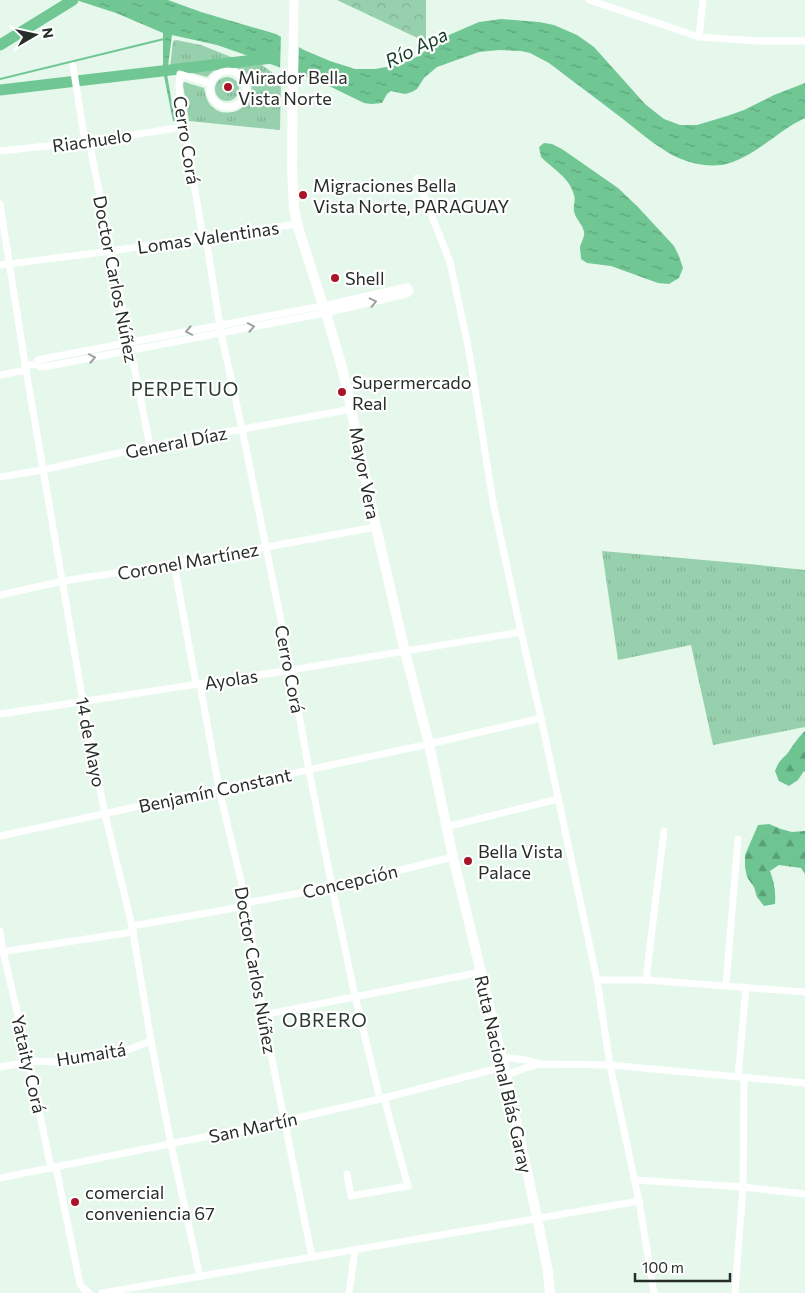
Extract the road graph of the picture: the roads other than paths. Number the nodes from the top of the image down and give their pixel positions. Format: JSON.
{"nodes":[{"id":1,"x":294,"y":0,"type":"edge"},
{"id":2,"x":589,"y":0,"type":"edge"},
{"id":3,"x":703,"y":0,"type":"edge"},
{"id":4,"x":699,"y":37,"type":"junction"},
{"id":5,"x":805,"y":41,"type":"edge"},
{"id":6,"x":293,"y":56,"type":"joint"},
{"id":7,"x":73,"y":66,"type":"dead end"},
{"id":8,"x":211,"y":84,"type":"junction"},
{"id":9,"x":179,"y":128,"type":"junction"},
{"id":10,"x":87,"y":141,"type":"junction"},
{"id":11,"x":0,"y":151,"type":"edge"},
{"id":12,"x":417,"y":178,"type":"dead end"},
{"id":13,"x":0,"y":204,"type":"edge"},
{"id":14,"x":297,"y":224,"type":"junction"},
{"id":15,"x":204,"y":238,"type":"junction"},
{"id":16,"x":111,"y":251,"type":"junction"},
{"id":17,"x":9,"y":264,"type":"junction"},
{"id":18,"x":0,"y":265,"type":"edge"},
{"id":19,"x":324,"y":309,"type":"junction"},
{"id":20,"x":221,"y":329,"type":"junction"},
{"id":21,"x":128,"y":342,"type":"junction"},
{"id":22,"x":130,"y":350,"type":"junction"},
{"id":23,"x":36,"y":364,"type":"junction"},
{"id":24,"x":25,"y":368,"type":"junction"},
{"id":25,"x":0,"y":375,"type":"edge"},
{"id":26,"x":352,"y":409,"type":"junction"},
{"id":27,"x":242,"y":429,"type":"junction"},
{"id":28,"x":150,"y":446,"type":"junction"},
{"id":29,"x":42,"y":470,"type":"junction"},
{"id":30,"x":0,"y":477,"type":"edge"},
{"id":31,"x":376,"y":527,"type":"junction"},
{"id":32,"x":266,"y":548,"type":"junction"},
{"id":33,"x":174,"y":564,"type":"junction"},
{"id":34,"x":63,"y":582,"type":"junction"},
{"id":35,"x":0,"y":595,"type":"edge"},
{"id":36,"x":521,"y":632,"type":"junction"},
{"id":37,"x":405,"y":652,"type":"junction"},
{"id":38,"x":291,"y":670,"type":"junction"},
{"id":39,"x":198,"y":684,"type":"junction"},
{"id":40,"x":83,"y":702,"type":"junction"},
{"id":41,"x":0,"y":714,"type":"edge"},
{"id":42,"x":541,"y":718,"type":"junction"},
{"id":43,"x":429,"y":744,"type":"junction"},
{"id":44,"x":308,"y":770,"type":"junction"},
{"id":45,"x":219,"y":789,"type":"junction"},
{"id":46,"x":558,"y":799,"type":"junction"},
{"id":47,"x":105,"y":814,"type":"junction"},
{"id":48,"x":446,"y":827,"type":"junction"},
{"id":49,"x":664,"y":831,"type":"dead end"},
{"id":50,"x":0,"y":836,"type":"edge"},
{"id":51,"x":738,"y":839,"type":"dead end"},
{"id":52,"x":453,"y":857,"type":"junction"},
{"id":53,"x":332,"y":887,"type":"junction"},
{"id":54,"x":246,"y":904,"type":"junction"},
{"id":55,"x":133,"y":929,"type":"junction"},
{"id":56,"x":0,"y":931,"type":"edge"},
{"id":57,"x":2,"y":952,"type":"edge"},
{"id":58,"x":481,"y":972,"type":"junction"},
{"id":59,"x":597,"y":980,"type":"junction"},
{"id":60,"x":646,"y":980,"type":"junction"},
{"id":61,"x":726,"y":985,"type":"junction"},
{"id":62,"x":746,"y":987,"type":"junction"},
{"id":63,"x":805,"y":992,"type":"edge"},
{"id":64,"x":355,"y":996,"type":"junction"},
{"id":65,"x":263,"y":1015,"type":"junction"},
{"id":66,"x":151,"y":1040,"type":"junction"},
{"id":67,"x":29,"y":1063,"type":"junction"},
{"id":68,"x":540,"y":1064,"type":"junction"},
{"id":69,"x":610,"y":1065,"type":"junction"},
{"id":70,"x":503,"y":1066,"type":"junction"},
{"id":71,"x":0,"y":1067,"type":"edge"},
{"id":72,"x":741,"y":1077,"type":"junction"},
{"id":73,"x":805,"y":1083,"type":"edge"},
{"id":74,"x":382,"y":1098,"type":"junction"},
{"id":75,"x":284,"y":1122,"type":"junction"},
{"id":76,"x":171,"y":1144,"type":"junction"},
{"id":77,"x":54,"y":1167,"type":"junction"},
{"id":78,"x":348,"y":1174,"type":"dead end"},
{"id":79,"x":0,"y":1178,"type":"edge"},
{"id":80,"x":635,"y":1180,"type":"junction"},
{"id":81,"x":744,"y":1187,"type":"junction"},
{"id":82,"x":805,"y":1194,"type":"edge"},
{"id":83,"x":639,"y":1201,"type":"junction"},
{"id":84,"x":538,"y":1217,"type":"junction"},
{"id":85,"x":355,"y":1250,"type":"junction"},
{"id":86,"x":312,"y":1257,"type":"junction"},
{"id":87,"x":200,"y":1277,"type":"junction"},
{"id":88,"x":89,"y":1293,"type":"edge"},
{"id":89,"x":102,"y":1293,"type":"edge"},
{"id":90,"x":349,"y":1293,"type":"edge"},
{"id":91,"x":550,"y":1293,"type":"edge"},
{"id":92,"x":654,"y":1293,"type":"edge"},
{"id":93,"x":735,"y":1293,"type":"edge"}],
"edges":[{"from":1,"to":6,"type":"main road"},
{"from":2,"to":4,"type":"street"},
{"from":3,"to":4,"type":"street"},
{"from":4,"to":5,"type":"street"},
{"from":6,"to":14,"type":"highway","name":"Mayor Vera"},
{"from":7,"to":10,"type":"street","name":"Doctor Carlos Núñez"},
{"from":8,"to":8,"type":"street","name":"Cerro Corá"},
{"from":8,"to":9,"type":"street","name":"Cerro Corá"},
{"from":9,"to":10,"type":"street","name":"Riachuelo"},
{"from":9,"to":15,"type":"street","name":"Cerro Corá"},
{"from":10,"to":11,"type":"street","name":"Riachuelo"},
{"from":10,"to":16,"type":"street","name":"Doctor Carlos Núñez"},
{"from":12,"to":36,"type":"street"},
{"from":13,"to":17,"type":"street","name":"14 de Mayo"},
{"from":14,"to":15,"type":"street","name":"Lomas Valentinas"},
{"from":14,"to":19,"type":"highway","name":"Mayor Vera"},
{"from":15,"to":16,"type":"street","name":"Lomas Valentinas"},
{"from":15,"to":20,"type":"street","name":"Cerro Corá"},
{"from":16,"to":17,"type":"street","name":"Lomas Valentinas"},
{"from":16,"to":21,"type":"street","name":"Doctor Carlos Núñez"},
{"from":17,"to":18,"type":"street","name":"Lomas Valentinas"},
{"from":17,"to":24,"type":"street","name":"14 de Mayo"},
{"from":19,"to":19,"type":"street","one_way":true},
{"from":19,"to":20,"type":"street"},
{"from":19,"to":26,"type":"highway","name":"Mayor Vera"},
{"from":20,"to":21,"type":"street","one_way":true},
{"from":20,"to":22,"type":"street"},
{"from":20,"to":27,"type":"street","name":"Cerro Corá"},
{"from":21,"to":22,"type":"street","name":"Doctor Carlos Núñez"},
{"from":21,"to":23,"type":"street"},
{"from":23,"to":22,"type":"street","one_way":true},
{"from":22,"to":28,"type":"street","name":"Doctor Carlos Núñez"},
{"from":23,"to":24,"type":"street"},
{"from":24,"to":25,"type":"street"},
{"from":24,"to":29,"type":"street","name":"14 de Mayo"},
{"from":26,"to":27,"type":"street","name":"General Díaz"},
{"from":26,"to":31,"type":"highway","name":"Mayor Vera"},
{"from":27,"to":28,"type":"street","name":"General Díaz"},
{"from":27,"to":32,"type":"street","name":"Cerro Corá"},
{"from":28,"to":29,"type":"street","name":"General Díaz"},
{"from":29,"to":30,"type":"street","name":"General Díaz"},
{"from":29,"to":34,"type":"street","name":"14 de Mayo"},
{"from":31,"to":32,"type":"street","name":"Coronel Martínez"},
{"from":31,"to":37,"type":"highway","name":"Mayor Vera"},
{"from":32,"to":33,"type":"street","name":"Coronel Martínez"},
{"from":32,"to":38,"type":"street","name":"Cerro Corá"},
{"from":33,"to":34,"type":"street","name":"Coronel Martínez"},
{"from":33,"to":39,"type":"street","name":"Doctor Carlos Núñez"},
{"from":34,"to":35,"type":"street","name":"Coronel Martínez"},
{"from":34,"to":40,"type":"street","name":"14 de Mayo"},
{"from":36,"to":37,"type":"street","name":"Ayolas"},
{"from":36,"to":42,"type":"street"},
{"from":37,"to":38,"type":"street","name":"Ayolas"},
{"from":37,"to":43,"type":"highway","name":"Mayor Vera"},
{"from":38,"to":39,"type":"street","name":"Ayolas"},
{"from":38,"to":44,"type":"street","name":"Cerro Corá"},
{"from":39,"to":40,"type":"street","name":"Ayolas"},
{"from":39,"to":45,"type":"street","name":"Doctor Carlos Núñez"},
{"from":40,"to":41,"type":"street","name":"Ayolas"},
{"from":40,"to":47,"type":"street","name":"14 de Mayo"},
{"from":42,"to":43,"type":"street","name":"Benjamín Constant"},
{"from":42,"to":46,"type":"street"},
{"from":43,"to":44,"type":"street","name":"Benjamín Constant"},
{"from":43,"to":48,"type":"highway","name":"Mayor Vera"},
{"from":44,"to":45,"type":"street","name":"Benjamín Constant"},
{"from":44,"to":53,"type":"street","name":"Cerro Corá"},
{"from":45,"to":47,"type":"street","name":"Benjamín Constant"},
{"from":45,"to":54,"type":"street","name":"Doctor Carlos Núñez"},
{"from":46,"to":48,"type":"street"},
{"from":46,"to":59,"type":"street"},
{"from":47,"to":50,"type":"street","name":"Benjamín Constant"},
{"from":47,"to":55,"type":"street","name":"14 de Mayo"},
{"from":48,"to":52,"type":"highway","name":"Mayor Vera"},
{"from":49,"to":60,"type":"street"},
{"from":51,"to":61,"type":"street"},
{"from":52,"to":53,"type":"street","name":"Concepción"},
{"from":52,"to":58,"type":"highway","name":"Ruta Nacional Blás Garay"},
{"from":53,"to":54,"type":"street","name":"Concepción"},
{"from":53,"to":64,"type":"street","name":"Cerro Corá"},
{"from":54,"to":55,"type":"street","name":"Concepción"},
{"from":54,"to":65,"type":"street","name":"Doctor Carlos Núñez"},
{"from":55,"to":57,"type":"street","name":"Concepción"},
{"from":55,"to":66,"type":"street","name":"14 de Mayo"},
{"from":56,"to":57,"type":"street","name":"Yataity Corá"},
{"from":57,"to":67,"type":"street","name":"Yataity Corá"},
{"from":58,"to":64,"type":"street"},
{"from":58,"to":70,"type":"highway","name":"Ruta Nacional Blás Garay"},
{"from":59,"to":60,"type":"street"},
{"from":59,"to":69,"type":"street"},
{"from":60,"to":61,"type":"street"},
{"from":61,"to":62,"type":"street"},
{"from":62,"to":63,"type":"street"},
{"from":62,"to":72,"type":"street"},
{"from":64,"to":65,"type":"street"},
{"from":64,"to":74,"type":"street","name":"Cerro Corá"},
{"from":65,"to":75,"type":"street","name":"Doctor Carlos Núñez"},
{"from":66,"to":67,"type":"street","name":"Humaitá"},
{"from":66,"to":76,"type":"street","name":"14 de Mayo"},
{"from":67,"to":71,"type":"street","name":"Humaitá"},
{"from":67,"to":77,"type":"street","name":"Yataity Corá"},
{"from":68,"to":69,"type":"street"},
{"from":68,"to":70,"type":"street","name":"San Martín"},
{"from":68,"to":70,"type":"street"},
{"from":69,"to":72,"type":"street"},
{"from":69,"to":80,"type":"street"},
{"from":70,"to":74,"type":"street","name":"San Martín"},
{"from":70,"to":84,"type":"highway","name":"Ruta Nacional Blás Garay"},
{"from":72,"to":73,"type":"street"},
{"from":72,"to":81,"type":"street"},
{"from":74,"to":75,"type":"street","name":"San Martín"},
{"from":74,"to":78,"type":"street","name":"Cerro Corá"},
{"from":75,"to":76,"type":"street","name":"San Martín"},
{"from":75,"to":86,"type":"street","name":"Doctor Carlos Núñez"},
{"from":76,"to":77,"type":"street","name":"San Martín"},
{"from":76,"to":87,"type":"street","name":"14 de Mayo"},
{"from":77,"to":79,"type":"street","name":"San Martín"},
{"from":77,"to":88,"type":"street","name":"Yataity Corá"},
{"from":80,"to":81,"type":"street"},
{"from":80,"to":83,"type":"street"},
{"from":81,"to":82,"type":"street"},
{"from":81,"to":93,"type":"street"},
{"from":83,"to":84,"type":"street"},
{"from":83,"to":92,"type":"street"},
{"from":84,"to":85,"type":"street"},
{"from":84,"to":91,"type":"highway","name":"Ruta Nacional Blás Garay"},
{"from":85,"to":86,"type":"street"},
{"from":85,"to":90,"type":"street"},
{"from":86,"to":87,"type":"street"},
{"from":87,"to":89,"type":"street"}]}
